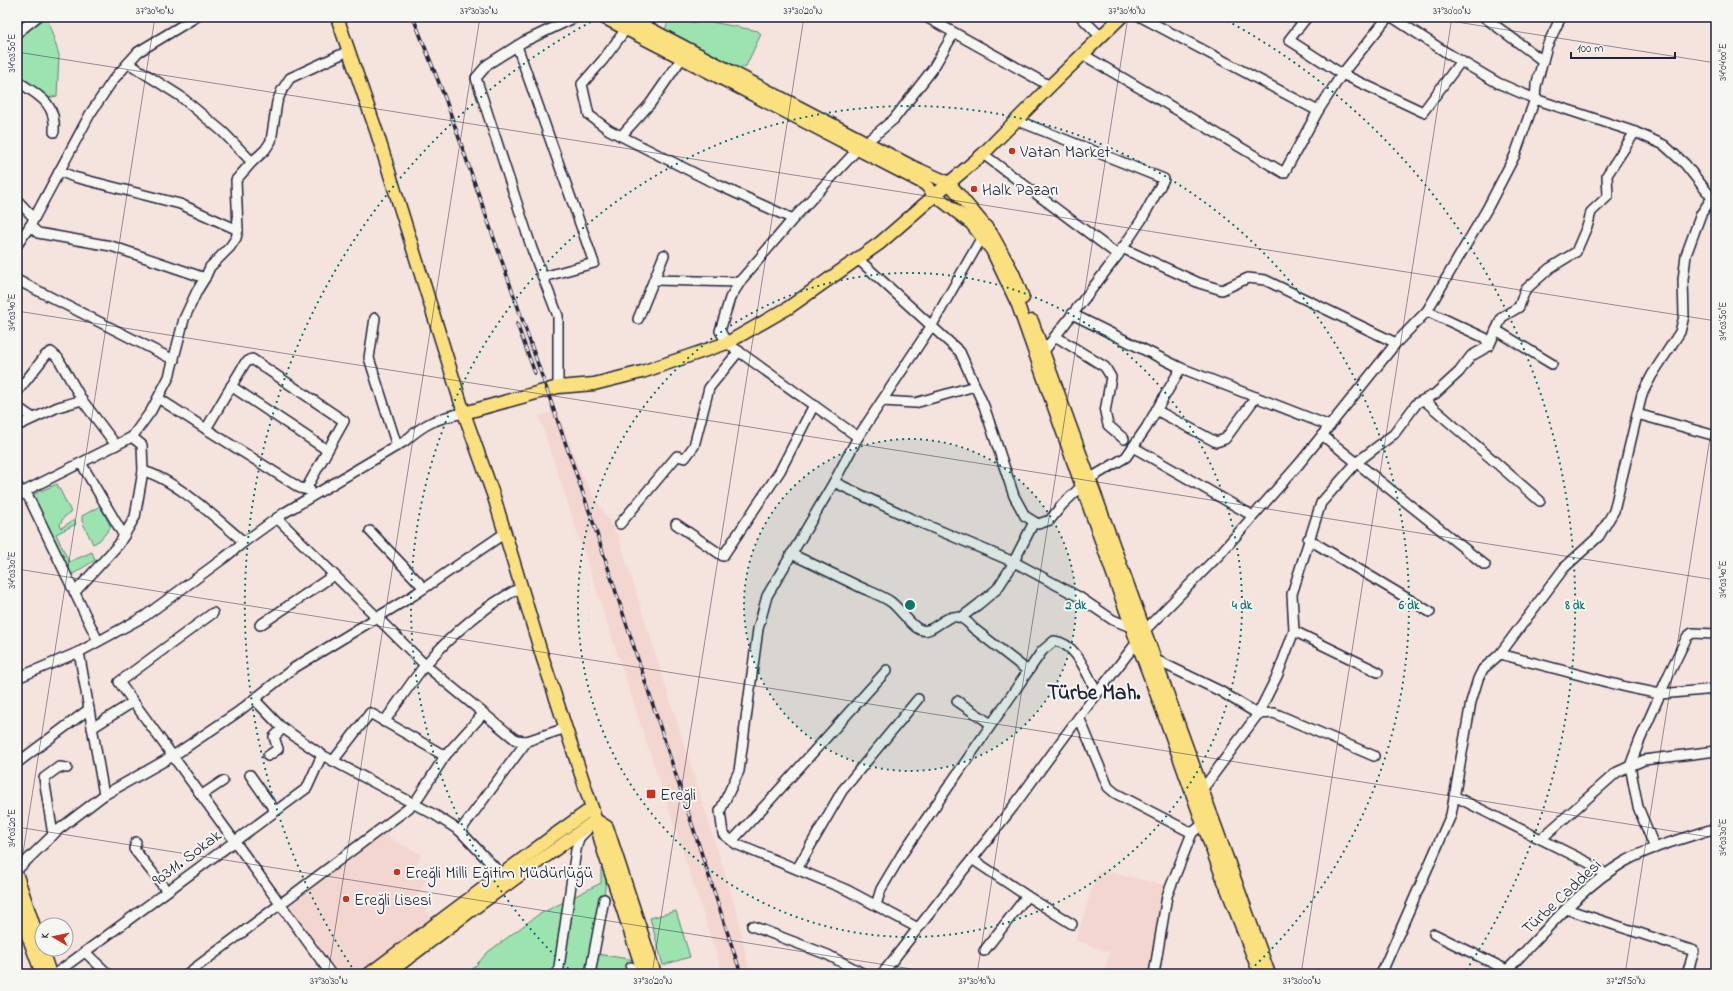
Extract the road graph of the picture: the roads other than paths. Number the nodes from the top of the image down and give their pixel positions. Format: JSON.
{"nodes":[{"id":1,"x":37,"y":17,"type":"edge"},
{"id":2,"x":196,"y":17,"type":"edge"},
{"id":3,"x":330,"y":17,"type":"edge"},
{"id":4,"x":337,"y":17,"type":"edge"},
{"id":5,"x":576,"y":17,"type":"edge"},
{"id":6,"x":602,"y":17,"type":"edge"},
{"id":7,"x":926,"y":17,"type":"edge"},
{"id":8,"x":1081,"y":17,"type":"edge"},
{"id":9,"x":1121,"y":17,"type":"edge"},
{"id":10,"x":1141,"y":17,"type":"edge"},
{"id":11,"x":1307,"y":17,"type":"edge"},
{"id":12,"x":1388,"y":17,"type":"edge"},
{"id":13,"x":1392,"y":17,"type":"edge"},
{"id":14,"x":1484,"y":17,"type":"edge"},
{"id":15,"x":1561,"y":17,"type":"edge"},
{"id":16,"x":646,"y":22,"type":"edge"},
{"id":17,"x":626,"y":23,"type":"edge"},
{"id":18,"x":17,"y":33,"type":"edge"},
{"id":19,"x":954,"y":33,"type":"junction"},
{"id":20,"x":1101,"y":37,"type":"junction"},
{"id":21,"x":517,"y":46,"type":"junction"},
{"id":22,"x":344,"y":53,"type":"junction"},
{"id":23,"x":1082,"y":54,"type":"junction"},
{"id":24,"x":682,"y":58,"type":"junction"},
{"id":25,"x":1461,"y":60,"type":"junction"},
{"id":26,"x":1543,"y":61,"type":"junction"},
{"id":27,"x":128,"y":63,"type":"junction"},
{"id":28,"x":1342,"y":74,"type":"junction"},
{"id":29,"x":17,"y":81,"type":"edge"},
{"id":30,"x":1050,"y":86,"type":"junction"},
{"id":31,"x":1535,"y":99,"type":"junction"},
{"id":32,"x":1318,"y":111,"type":"junction"},
{"id":33,"x":1016,"y":120,"type":"junction"},
{"id":34,"x":54,"y":132,"type":"dead end"},
{"id":35,"x":1635,"y":132,"type":"junction"},
{"id":36,"x":621,"y":136,"type":"junction"},
{"id":37,"x":861,"y":146,"type":"junction"},
{"id":38,"x":983,"y":154,"type":"junction"},
{"id":39,"x":252,"y":162,"type":"junction"},
{"id":40,"x":386,"y":166,"type":"junction"},
{"id":41,"x":59,"y":171,"type":"junction"},
{"id":42,"x":949,"y":183,"type":"junction"},
{"id":43,"x":935,"y":195,"type":"junction"},
{"id":44,"x":1714,"y":199,"type":"edge"},
{"id":45,"x":17,"y":200,"type":"edge"},
{"id":46,"x":793,"y":219,"type":"junction"},
{"id":47,"x":32,"y":222,"type":"junction"},
{"id":48,"x":238,"y":230,"type":"junction"},
{"id":49,"x":982,"y":237,"type":"junction"},
{"id":50,"x":17,"y":245,"type":"edge"},
{"id":51,"x":1120,"y":252,"type":"junction"},
{"id":52,"x":664,"y":255,"type":"dead end"},
{"id":53,"x":858,"y":259,"type":"junction"},
{"id":54,"x":543,"y":277,"type":"junction"},
{"id":55,"x":205,"y":278,"type":"junction"},
{"id":56,"x":17,"y":280,"type":"edge"},
{"id":57,"x":654,"y":280,"type":"junction"},
{"id":58,"x":740,"y":282,"type":"junction"},
{"id":59,"x":1427,"y":311,"type":"junction"},
{"id":60,"x":1072,"y":314,"type":"junction"},
{"id":61,"x":375,"y":318,"type":"dead end"},
{"id":62,"x":638,"y":319,"type":"dead end"},
{"id":63,"x":932,"y":325,"type":"junction"},
{"id":64,"x":1496,"y":330,"type":"junction"},
{"id":65,"x":1055,"y":336,"type":"junction"},
{"id":66,"x":727,"y":343,"type":"junction"},
{"id":67,"x":1396,"y":343,"type":"junction"},
{"id":68,"x":1489,"y":346,"type":"junction"},
{"id":69,"x":739,"y":351,"type":"junction"},
{"id":70,"x":1041,"y":355,"type":"junction"},
{"id":71,"x":174,"y":360,"type":"junction"},
{"id":72,"x":1552,"y":364,"type":"dead end"},
{"id":73,"x":1181,"y":368,"type":"junction"},
{"id":74,"x":231,"y":386,"type":"junction"},
{"id":75,"x":975,"y":386,"type":"junction"},
{"id":76,"x":558,"y":387,"type":"junction"},
{"id":77,"x":17,"y":392,"type":"edge"},
{"id":78,"x":1256,"y":397,"type":"junction"},
{"id":79,"x":158,"y":398,"type":"junction"},
{"id":80,"x":82,"y":400,"type":"junction"},
{"id":81,"x":1424,"y":400,"type":"junction"},
{"id":82,"x":882,"y":401,"type":"junction"},
{"id":83,"x":814,"y":405,"type":"junction"},
{"id":84,"x":17,"y":407,"type":"edge"},
{"id":85,"x":1156,"y":410,"type":"junction"},
{"id":86,"x":464,"y":413,"type":"junction"},
{"id":87,"x":1637,"y":414,"type":"junction"},
{"id":88,"x":33,"y":418,"type":"junction"},
{"id":89,"x":17,"y":426,"type":"edge"},
{"id":90,"x":1330,"y":426,"type":"junction"},
{"id":91,"x":206,"y":429,"type":"junction"},
{"id":92,"x":1322,"y":435,"type":"junction"},
{"id":93,"x":1716,"y":436,"type":"edge"},
{"id":94,"x":132,"y":437,"type":"junction"},
{"id":95,"x":858,"y":437,"type":"junction"},
{"id":96,"x":1124,"y":439,"type":"dead end"},
{"id":97,"x":116,"y":445,"type":"junction"},
{"id":98,"x":397,"y":446,"type":"junction"},
{"id":99,"x":1133,"y":447,"type":"junction"},
{"id":100,"x":327,"y":450,"type":"junction"},
{"id":101,"x":1357,"y":462,"type":"junction"},
{"id":102,"x":81,"y":463,"type":"junction"},
{"id":103,"x":143,"y":471,"type":"junction"},
{"id":104,"x":834,"y":482,"type":"junction"},
{"id":105,"x":1085,"y":482,"type":"junction"},
{"id":106,"x":306,"y":489,"type":"junction"},
{"id":107,"x":18,"y":491,"type":"edge"},
{"id":108,"x":318,"y":492,"type":"junction"},
{"id":109,"x":1540,"y":501,"type":"dead end"},
{"id":110,"x":1253,"y":516,"type":"junction"},
{"id":111,"x":277,"y":518,"type":"junction"},
{"id":112,"x":1034,"y":522,"type":"junction"},
{"id":113,"x":620,"y":524,"type":"dead end"},
{"id":114,"x":676,"y":524,"type":"dead end"},
{"id":115,"x":370,"y":531,"type":"dead end"},
{"id":116,"x":505,"y":533,"type":"junction"},
{"id":117,"x":124,"y":536,"type":"junction"},
{"id":118,"x":1308,"y":539,"type":"junction"},
{"id":119,"x":244,"y":542,"type":"junction"},
{"id":120,"x":791,"y":554,"type":"junction"},
{"id":121,"x":1013,"y":562,"type":"junction"},
{"id":122,"x":1485,"y":565,"type":"dead end"},
{"id":123,"x":334,"y":575,"type":"junction"},
{"id":124,"x":522,"y":587,"type":"junction"},
{"id":125,"x":424,"y":588,"type":"junction"},
{"id":126,"x":75,"y":592,"type":"junction"},
{"id":127,"x":1430,"y":612,"type":"dead end"},
{"id":128,"x":213,"y":613,"type":"dead end"},
{"id":129,"x":962,"y":617,"type":"junction"},
{"id":130,"x":378,"y":618,"type":"junction"},
{"id":131,"x":260,"y":625,"type":"dead end"},
{"id":132,"x":1132,"y":628,"type":"junction"},
{"id":133,"x":1144,"y":631,"type":"junction"},
{"id":134,"x":1294,"y":631,"type":"junction"},
{"id":135,"x":1716,"y":634,"type":"edge"},
{"id":136,"x":98,"y":642,"type":"junction"},
{"id":137,"x":1137,"y":642,"type":"junction"},
{"id":138,"x":79,"y":652,"type":"junction"},
{"id":139,"x":1500,"y":654,"type":"junction"},
{"id":140,"x":1154,"y":659,"type":"junction"},
{"id":141,"x":425,"y":665,"type":"junction"},
{"id":142,"x":887,"y":670,"type":"dead end"},
{"id":143,"x":1028,"y":671,"type":"junction"},
{"id":144,"x":1378,"y":672,"type":"dead end"},
{"id":145,"x":17,"y":678,"type":"edge"},
{"id":146,"x":1716,"y":690,"type":"edge"},
{"id":147,"x":1097,"y":694,"type":"junction"},
{"id":148,"x":1660,"y":694,"type":"junction"},
{"id":149,"x":254,"y":699,"type":"junction"},
{"id":150,"x":918,"y":699,"type":"dead end"},
{"id":151,"x":957,"y":701,"type":"dead end"},
{"id":152,"x":133,"y":702,"type":"junction"},
{"id":153,"x":89,"y":709,"type":"junction"},
{"id":154,"x":483,"y":714,"type":"junction"},
{"id":155,"x":1258,"y":714,"type":"junction"},
{"id":156,"x":1079,"y":717,"type":"junction"},
{"id":157,"x":384,"y":722,"type":"junction"},
{"id":158,"x":991,"y":724,"type":"junction"},
{"id":159,"x":92,"y":728,"type":"junction"},
{"id":160,"x":283,"y":728,"type":"junction"},
{"id":161,"x":566,"y":728,"type":"junction"},
{"id":162,"x":527,"y":741,"type":"junction"},
{"id":163,"x":1716,"y":751,"type":"edge"},
{"id":164,"x":322,"y":755,"type":"junction"},
{"id":165,"x":173,"y":756,"type":"junction"},
{"id":166,"x":268,"y":756,"type":"dead end"},
{"id":167,"x":445,"y":756,"type":"junction"},
{"id":168,"x":1374,"y":756,"type":"dead end"},
{"id":169,"x":333,"y":761,"type":"junction"},
{"id":170,"x":17,"y":763,"type":"edge"},
{"id":171,"x":1630,"y":766,"type":"junction"},
{"id":172,"x":67,"y":768,"type":"dead end"},
{"id":173,"x":250,"y":775,"type":"dead end"},
{"id":174,"x":222,"y":781,"type":"dead end"},
{"id":175,"x":1202,"y":790,"type":"junction"},
{"id":176,"x":104,"y":795,"type":"junction"},
{"id":177,"x":202,"y":796,"type":"junction"},
{"id":178,"x":1454,"y":796,"type":"junction"},
{"id":179,"x":414,"y":804,"type":"junction"},
{"id":180,"x":592,"y":808,"type":"junction"},
{"id":181,"x":276,"y":811,"type":"junction"},
{"id":182,"x":596,"y":820,"type":"junction"},
{"id":183,"x":1203,"y":824,"type":"junction"},
{"id":184,"x":1716,"y":828,"type":"edge"},
{"id":185,"x":460,"y":831,"type":"junction"},
{"id":186,"x":1192,"y":833,"type":"junction"},
{"id":187,"x":52,"y":835,"type":"junction"},
{"id":188,"x":1541,"y":839,"type":"junction"},
{"id":189,"x":234,"y":840,"type":"junction"},
{"id":190,"x":732,"y":840,"type":"junction"},
{"id":191,"x":136,"y":842,"type":"dead end"},
{"id":192,"x":1655,"y":848,"type":"junction"},
{"id":193,"x":972,"y":859,"type":"junction"},
{"id":194,"x":797,"y":869,"type":"junction"},
{"id":195,"x":17,"y":870,"type":"edge"},
{"id":196,"x":501,"y":874,"type":"junction"},
{"id":197,"x":1606,"y":874,"type":"junction"},
{"id":198,"x":17,"y":876,"type":"edge"},
{"id":199,"x":167,"y":891,"type":"junction"},
{"id":200,"x":1027,"y":896,"type":"junction"},
{"id":201,"x":604,"y":899,"type":"dead end"},
{"id":202,"x":281,"y":904,"type":"junction"},
{"id":203,"x":876,"y":905,"type":"junction"},
{"id":204,"x":17,"y":906,"type":"edge"},
{"id":205,"x":1566,"y":909,"type":"junction"},
{"id":206,"x":1072,"y":924,"type":"dead end"},
{"id":207,"x":752,"y":926,"type":"dead end"},
{"id":208,"x":918,"y":928,"type":"junction"},
{"id":209,"x":1434,"y":934,"type":"dead end"},
{"id":210,"x":85,"y":952,"type":"junction"},
{"id":211,"x":984,"y":952,"type":"dead end"},
{"id":212,"x":1505,"y":972,"type":"edge"},
{"id":213,"x":42,"y":974,"type":"edge"},
{"id":214,"x":50,"y":974,"type":"edge"},
{"id":215,"x":55,"y":974,"type":"edge"},
{"id":216,"x":108,"y":974,"type":"edge"},
{"id":217,"x":187,"y":974,"type":"edge"},
{"id":218,"x":331,"y":974,"type":"edge"},
{"id":219,"x":369,"y":974,"type":"edge"},
{"id":220,"x":387,"y":974,"type":"edge"},
{"id":221,"x":558,"y":974,"type":"edge"},
{"id":222,"x":590,"y":974,"type":"edge"},
{"id":223,"x":644,"y":974,"type":"edge"},
{"id":224,"x":655,"y":974,"type":"edge"},
{"id":225,"x":864,"y":974,"type":"edge"},
{"id":226,"x":882,"y":974,"type":"edge"},
{"id":227,"x":1154,"y":974,"type":"edge"},
{"id":228,"x":1260,"y":974,"type":"edge"},
{"id":229,"x":1269,"y":974,"type":"edge"},
{"id":230,"x":1381,"y":974,"type":"edge"},
{"id":231,"x":1687,"y":974,"type":"edge"}],
"edges":[{"from":1,"to":18,"type":"street"},
{"from":2,"to":27,"type":"street"},
{"from":3,"to":22,"type":"main road"},
{"from":4,"to":40,"type":"main road"},
{"from":5,"to":21,"type":"street"},
{"from":6,"to":17,"type":"main road"},
{"from":7,"to":19,"type":"street"},
{"from":8,"to":20,"type":"street"},
{"from":9,"to":20,"type":"main road"},
{"from":10,"to":32,"type":"street"},
{"from":11,"to":28,"type":"street"},
{"from":12,"to":28,"type":"street"},
{"from":13,"to":25,"type":"street"},
{"from":14,"to":26,"type":"street"},
{"from":15,"to":26,"type":"street"},
{"from":16,"to":17,"type":"main road"},
{"from":16,"to":37,"type":"main road"},
{"from":17,"to":24,"type":"main road"},
{"from":17,"to":36,"type":"street"},
{"from":19,"to":30,"type":"street"},
{"from":19,"to":37,"type":"street"},
{"from":20,"to":23,"type":"main road"},
{"from":21,"to":54,"type":"street"},
{"from":21,"to":54,"type":"street"},
{"from":22,"to":39,"type":"street"},
{"from":22,"to":40,"type":"main road"},
{"from":23,"to":30,"type":"main road"},
{"from":23,"to":32,"type":"street"},
{"from":24,"to":36,"type":"street"},
{"from":24,"to":37,"type":"main road"},
{"from":25,"to":28,"type":"street"},
{"from":25,"to":31,"type":"street"},
{"from":26,"to":31,"type":"street"},
{"from":27,"to":39,"type":"street"},
{"from":27,"to":41,"type":"street"},
{"from":28,"to":32,"type":"street"},
{"from":29,"to":34,"type":"street"},
{"from":30,"to":33,"type":"main road"},
{"from":31,"to":35,"type":"street"},
{"from":31,"to":59,"type":"street"},
{"from":33,"to":38,"type":"main road"},
{"from":33,"to":51,"type":"street"},
{"from":35,"to":44,"type":"street"},
{"from":35,"to":64,"type":"street"},
{"from":36,"to":46,"type":"street"},
{"from":37,"to":42,"type":"main road"},
{"from":37,"to":43,"type":"main road"},
{"from":37,"to":46,"type":"street"},
{"from":38,"to":42,"type":"main road"},
{"from":38,"to":51,"type":"street"},
{"from":39,"to":48,"type":"street"},
{"from":40,"to":86,"type":"main road"},
{"from":41,"to":47,"type":"street"},
{"from":41,"to":48,"type":"street"},
{"from":42,"to":43,"type":"main road"},
{"from":42,"to":70,"type":"main road"},
{"from":43,"to":49,"type":"main road"},
{"from":43,"to":53,"type":"main road"},
{"from":44,"to":87,"type":"street"},
{"from":45,"to":47,"type":"street"},
{"from":46,"to":58,"type":"street"},
{"from":47,"to":50,"type":"street"},
{"from":47,"to":55,"type":"street"},
{"from":48,"to":55,"type":"street"},
{"from":49,"to":63,"type":"street"},
{"from":49,"to":70,"type":"main road"},
{"from":51,"to":60,"type":"street"},
{"from":51,"to":67,"type":"street"},
{"from":52,"to":57,"type":"street"},
{"from":53,"to":63,"type":"street"},
{"from":53,"to":66,"type":"main road"},
{"from":54,"to":76,"type":"street"},
{"from":55,"to":71,"type":"street"},
{"from":56,"to":71,"type":"street"},
{"from":57,"to":58,"type":"street"},
{"from":57,"to":62,"type":"street"},
{"from":58,"to":66,"type":"street"},
{"from":59,"to":67,"type":"street"},
{"from":59,"to":68,"type":"street"},
{"from":60,"to":65,"type":"street"},
{"from":60,"to":73,"type":"street"},
{"from":61,"to":98,"type":"street"},
{"from":63,"to":75,"type":"street"},
{"from":63,"to":82,"type":"street"},
{"from":64,"to":68,"type":"street"},
{"from":64,"to":72,"type":"street"},
{"from":65,"to":70,"type":"street"},
{"from":65,"to":96,"type":"street"},
{"from":66,"to":69,"type":"street"},
{"from":66,"to":76,"type":"main road"},
{"from":67,"to":90,"type":"street"},
{"from":68,"to":81,"type":"street"},
{"from":69,"to":83,"type":"street"},
{"from":69,"to":113,"type":"street"},
{"from":70,"to":105,"type":"main road"},
{"from":71,"to":79,"type":"street"},
{"from":73,"to":78,"type":"street"},
{"from":73,"to":85,"type":"street"},
{"from":74,"to":91,"type":"street"},
{"from":74,"to":100,"type":"street"},
{"from":74,"to":100,"type":"street"},
{"from":75,"to":82,"type":"street"},
{"from":75,"to":112,"type":"street"},
{"from":76,"to":86,"type":"main road"},
{"from":77,"to":80,"type":"street"},
{"from":78,"to":85,"type":"street"},
{"from":78,"to":90,"type":"street"},
{"from":79,"to":91,"type":"street"},
{"from":79,"to":94,"type":"street"},
{"from":80,"to":88,"type":"street"},
{"from":80,"to":97,"type":"street"},
{"from":81,"to":101,"type":"street"},
{"from":81,"to":109,"type":"street"},
{"from":82,"to":95,"type":"street"},
{"from":83,"to":95,"type":"street"},
{"from":83,"to":114,"type":"street"},
{"from":84,"to":88,"type":"street"},
{"from":85,"to":99,"type":"street"},
{"from":86,"to":98,"type":"street"},
{"from":86,"to":116,"type":"main road"},
{"from":87,"to":93,"type":"street"},
{"from":87,"to":139,"type":"street"},
{"from":88,"to":89,"type":"street"},
{"from":90,"to":92,"type":"street"},
{"from":91,"to":106,"type":"street"},
{"from":92,"to":101,"type":"street"},
{"from":92,"to":110,"type":"street"},
{"from":94,"to":97,"type":"street"},
{"from":94,"to":103,"type":"street"},
{"from":95,"to":104,"type":"street"},
{"from":97,"to":102,"type":"street"},
{"from":98,"to":108,"type":"street"},
{"from":99,"to":105,"type":"street"},
{"from":99,"to":110,"type":"street"},
{"from":100,"to":106,"type":"street"},
{"from":101,"to":118,"type":"street"},
{"from":101,"to":122,"type":"street"},
{"from":102,"to":107,"type":"street"},
{"from":102,"to":117,"type":"street"},
{"from":103,"to":117,"type":"street"},
{"from":103,"to":119,"type":"street"},
{"from":104,"to":120,"type":"street"},
{"from":104,"to":121,"type":"street"},
{"from":105,"to":112,"type":"street"},
{"from":105,"to":132,"type":"main road"},
{"from":105,"to":133,"type":"main road"},
{"from":106,"to":108,"type":"street"},
{"from":107,"to":126,"type":"street"},
{"from":108,"to":111,"type":"street"},
{"from":110,"to":133,"type":"street"},
{"from":111,"to":119,"type":"street"},
{"from":111,"to":123,"type":"street"},
{"from":112,"to":121,"type":"street"},
{"from":115,"to":125,"type":"street"},
{"from":116,"to":124,"type":"main road"},
{"from":116,"to":125,"type":"street"},
{"from":117,"to":126,"type":"street"},
{"from":118,"to":127,"type":"street"},
{"from":118,"to":134,"type":"street"},
{"from":119,"to":136,"type":"street"},
{"from":120,"to":129,"type":"street"},
{"from":120,"to":190,"type":"street"},
{"from":121,"to":129,"type":"street"},
{"from":121,"to":132,"type":"street"},
{"from":123,"to":130,"type":"street"},
{"from":123,"to":131,"type":"street"},
{"from":124,"to":141,"type":"street"},
{"from":124,"to":161,"type":"main road"},
{"from":125,"to":130,"type":"street"},
{"from":126,"to":136,"type":"street"},
{"from":128,"to":152,"type":"street"},
{"from":129,"to":143,"type":"street"},
{"from":130,"to":141,"type":"street"},
{"from":130,"to":149,"type":"street"},
{"from":132,"to":133,"type":"street"},
{"from":132,"to":137,"type":"main road"},
{"from":133,"to":137,"type":"street"},
{"from":133,"to":140,"type":"main road"},
{"from":134,"to":144,"type":"street"},
{"from":134,"to":155,"type":"street"},
{"from":135,"to":148,"type":"street"},
{"from":136,"to":138,"type":"street"},
{"from":137,"to":147,"type":"street"},
{"from":137,"to":183,"type":"main road"},
{"from":138,"to":145,"type":"street"},
{"from":138,"to":153,"type":"street"},
{"from":139,"to":148,"type":"street"},
{"from":139,"to":178,"type":"street"},
{"from":140,"to":155,"type":"street"},
{"from":140,"to":175,"type":"main road"},
{"from":141,"to":154,"type":"street"},
{"from":141,"to":157,"type":"street"},
{"from":142,"to":190,"type":"street"},
{"from":143,"to":147,"type":"street"},
{"from":143,"to":158,"type":"street"},
{"from":146,"to":148,"type":"street"},
{"from":147,"to":156,"type":"street"},
{"from":148,"to":171,"type":"street"},
{"from":149,"to":160,"type":"street"},
{"from":149,"to":165,"type":"street"},
{"from":150,"to":194,"type":"street"},
{"from":151,"to":158,"type":"street"},
{"from":152,"to":159,"type":"street"},
{"from":152,"to":165,"type":"street"},
{"from":153,"to":159,"type":"street"},
{"from":153,"to":170,"type":"street"},
{"from":154,"to":162,"type":"street"},
{"from":154,"to":167,"type":"street"},
{"from":155,"to":168,"type":"street"},
{"from":155,"to":175,"type":"street"},
{"from":156,"to":186,"type":"street"},
{"from":156,"to":193,"type":"street"},
{"from":157,"to":167,"type":"street"},
{"from":157,"to":169,"type":"street"},
{"from":158,"to":203,"type":"street"},
{"from":159,"to":176,"type":"street"},
{"from":160,"to":164,"type":"street"},
{"from":160,"to":166,"type":"street"},
{"from":161,"to":162,"type":"street"},
{"from":161,"to":180,"type":"main road"},
{"from":162,"to":185,"type":"street"},
{"from":163,"to":171,"type":"street"},
{"from":164,"to":169,"type":"street"},
{"from":164,"to":181,"type":"street","name":"90311. Sokak"},
{"from":165,"to":176,"type":"street"},
{"from":165,"to":177,"type":"street"},
{"from":167,"to":179,"type":"street"},
{"from":169,"to":179,"type":"street"},
{"from":171,"to":188,"type":"street"},
{"from":171,"to":192,"type":"street"},
{"from":172,"to":187,"type":"street"},
{"from":173,"to":181,"type":"street"},
{"from":174,"to":177,"type":"street"},
{"from":175,"to":229,"type":"main road"},
{"from":176,"to":187,"type":"street"},
{"from":177,"to":189,"type":"street"},
{"from":178,"to":188,"type":"street"},
{"from":178,"to":230,"type":"street"},
{"from":179,"to":185,"type":"street"},
{"from":179,"to":202,"type":"street"},
{"from":180,"to":182,"type":"main road"},
{"from":180,"to":196,"type":"main road"},
{"from":181,"to":189,"type":"street","name":"90311. Sokak"},
{"from":182,"to":220,"type":"main road"},
{"from":182,"to":221,"type":"street"},
{"from":182,"to":223,"type":"main road"},
{"from":182,"to":224,"type":"main road"},
{"from":183,"to":186,"type":"street"},
{"from":183,"to":228,"type":"main road"},
{"from":184,"to":192,"type":"street","name":"Türbe Caddesi"},
{"from":185,"to":196,"type":"street"},
{"from":186,"to":227,"type":"street"},
{"from":187,"to":195,"type":"street"},
{"from":188,"to":197,"type":"street"},
{"from":189,"to":199,"type":"street","name":"90311. Sokak"},
{"from":189,"to":202,"type":"street"},
{"from":190,"to":194,"type":"street"},
{"from":191,"to":199,"type":"street"},
{"from":192,"to":197,"type":"street","name":"Türbe Caddesi"},
{"from":193,"to":200,"type":"street"},
{"from":193,"to":208,"type":"street"},
{"from":194,"to":203,"type":"street"},
{"from":196,"to":219,"type":"main road"},
{"from":197,"to":205,"type":"street","name":"Türbe Caddesi"},
{"from":198,"to":214,"type":"main road"},
{"from":199,"to":210,"type":"street","name":"90311. Sokak"},
{"from":200,"to":206,"type":"street"},
{"from":200,"to":211,"type":"street"},
{"from":201,"to":222,"type":"street"},
{"from":202,"to":217,"type":"street"},
{"from":202,"to":218,"type":"street"},
{"from":203,"to":208,"type":"street"},
{"from":204,"to":213,"type":"main road"},
{"from":205,"to":212,"type":"street","name":"Türbe Caddesi"},
{"from":205,"to":231,"type":"street"},
{"from":207,"to":225,"type":"street"},
{"from":208,"to":226,"type":"street"},
{"from":209,"to":212,"type":"street"},
{"from":210,"to":215,"type":"street","name":"90311. Sokak"},
{"from":210,"to":216,"type":"street"}]}
